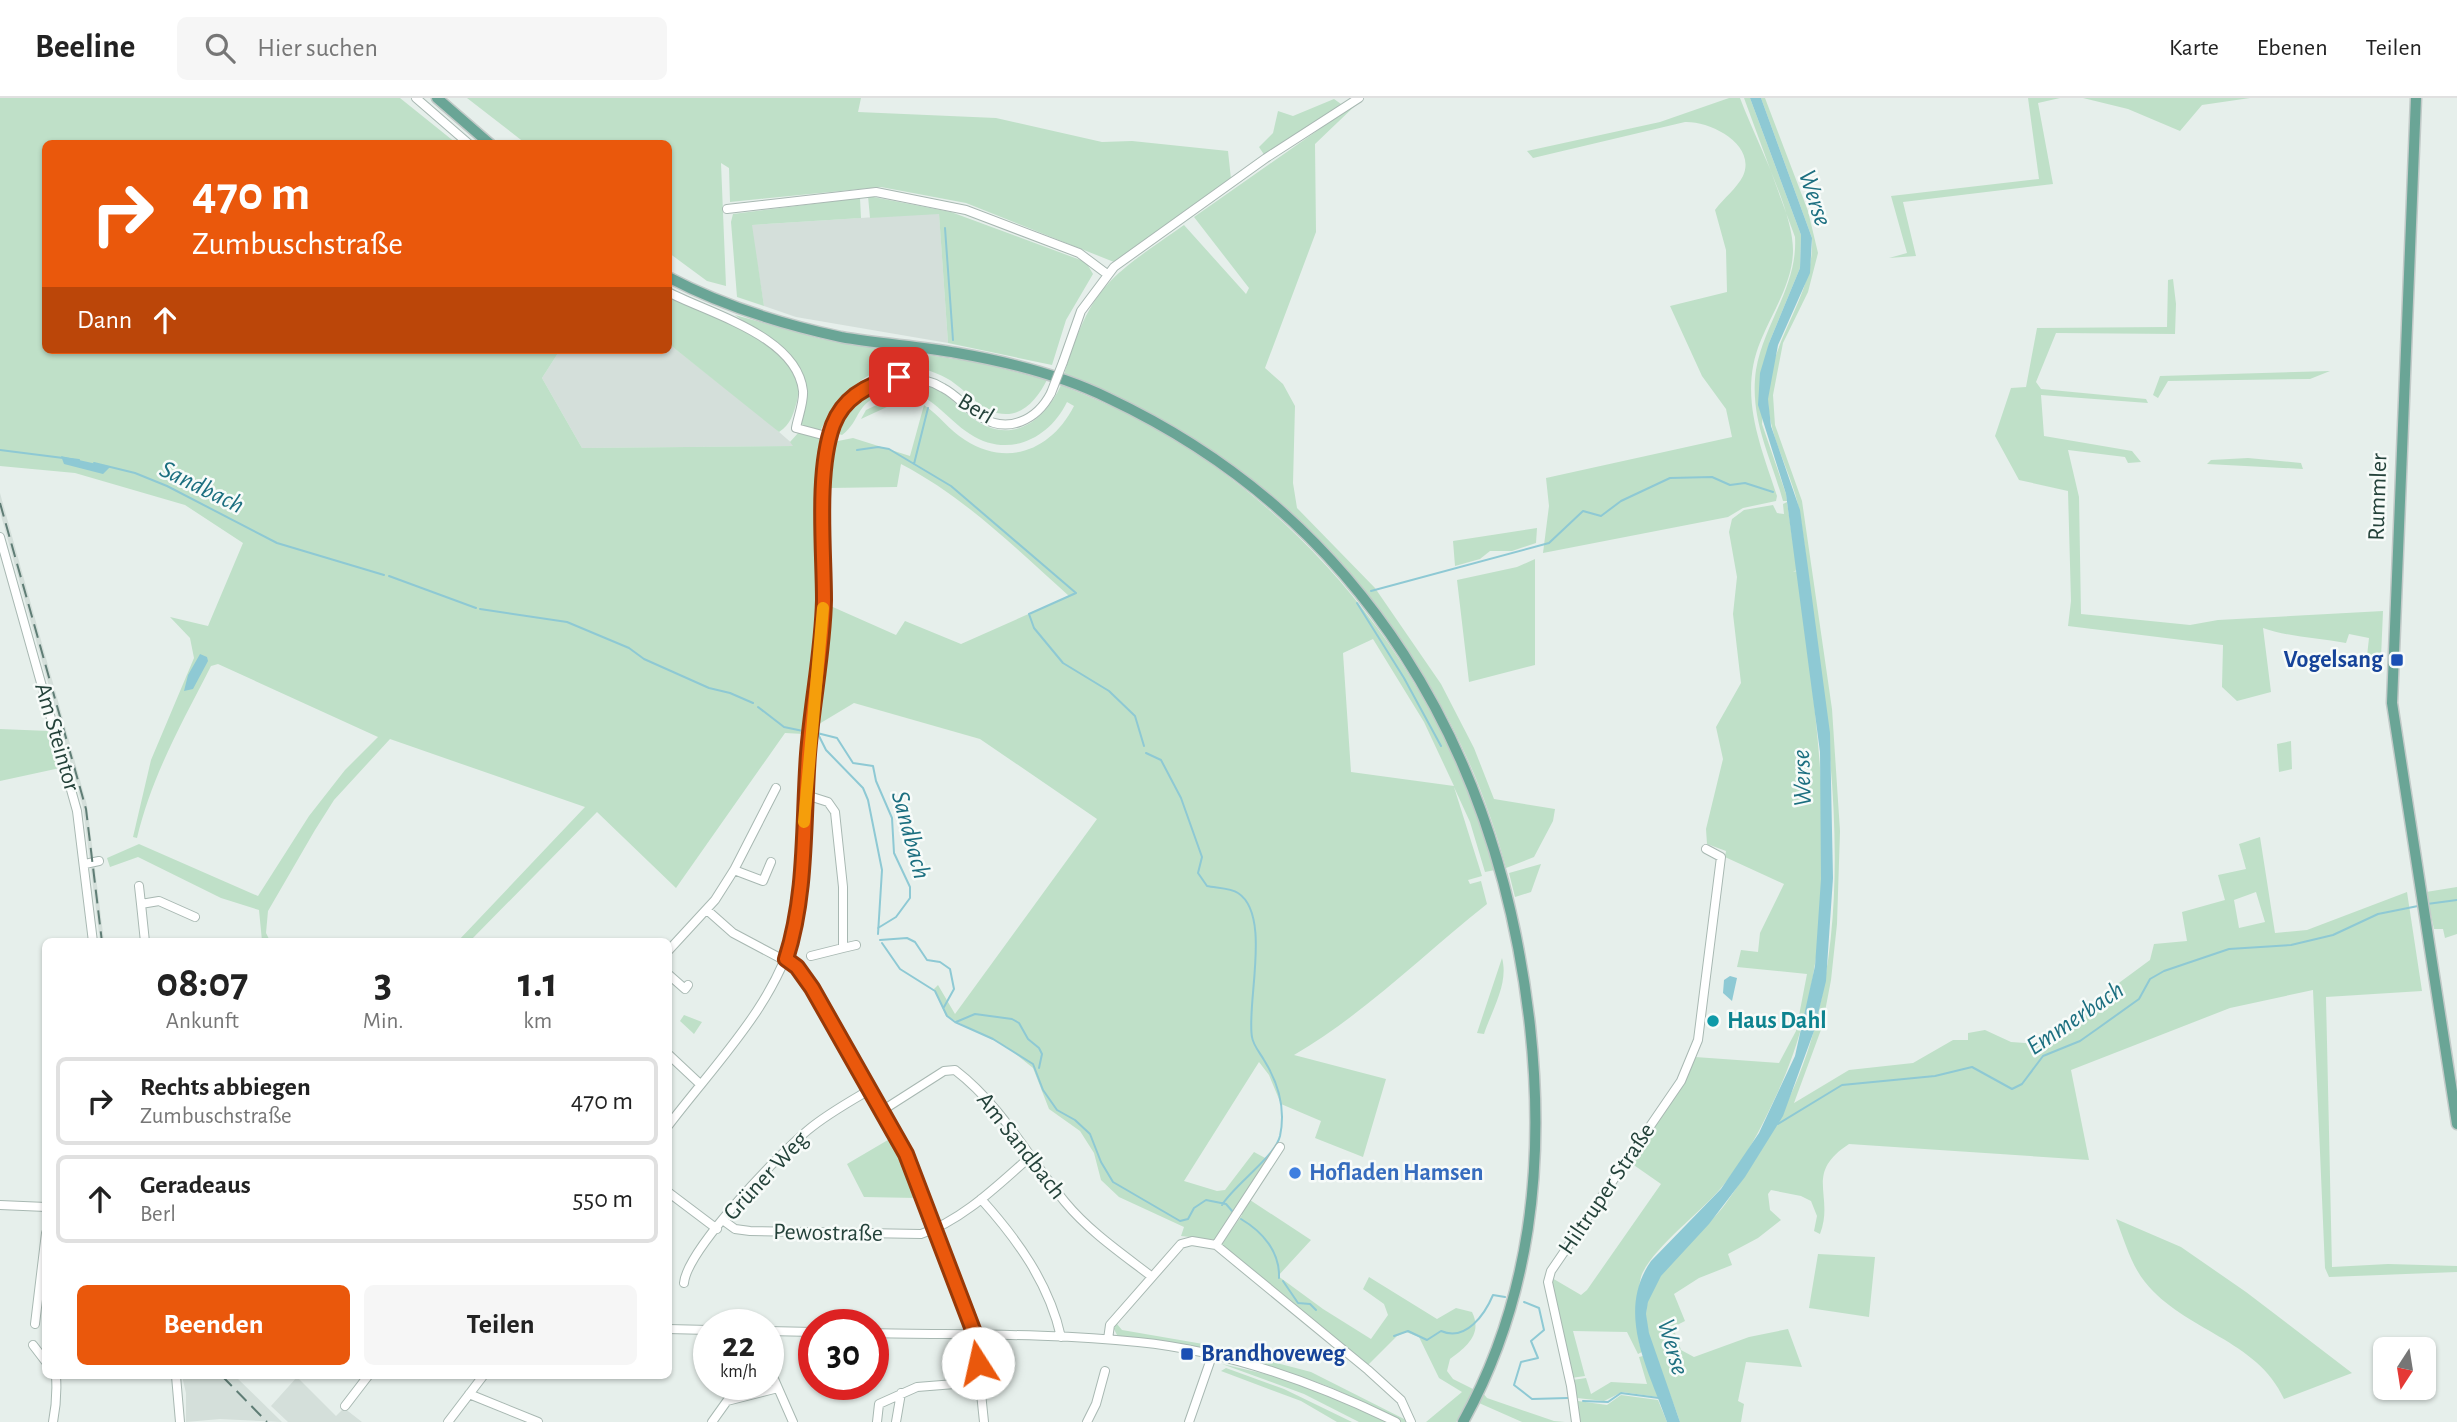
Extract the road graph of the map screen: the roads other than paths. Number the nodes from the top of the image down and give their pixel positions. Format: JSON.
{"nodes":[{"id":1,"x":416,"y":98,"type":"edge"},
{"id":2,"x":438,"y":98,"type":"edge"},
{"id":3,"x":1359,"y":98,"type":"edge"},
{"id":4,"x":2416,"y":98,"type":"edge"},
{"id":5,"x":464,"y":140,"type":"edge"},
{"id":6,"x":485,"y":140,"type":"edge"},
{"id":7,"x":727,"y":209,"type":"dead end"},
{"id":8,"x":1107,"y":274,"type":"junction"},
{"id":9,"x":672,"y":279,"type":"edge"},
{"id":10,"x":672,"y":294,"type":"edge"},
{"id":11,"x":830,"y":437,"type":"junction"},
{"id":12,"x":0,"y":537,"type":"edge"},
{"id":13,"x":776,"y":788,"type":"dead end"},
{"id":14,"x":806,"y":795,"type":"junction"},
{"id":15,"x":1706,"y":849,"type":"dead end"},
{"id":16,"x":99,"y":861,"type":"dead end"},
{"id":17,"x":771,"y":862,"type":"dead end"},
{"id":18,"x":85,"y":864,"type":"junction"},
{"id":19,"x":734,"y":870,"type":"junction"},
{"id":20,"x":139,"y":886,"type":"dead end"},
{"id":21,"x":141,"y":904,"type":"junction"},
{"id":22,"x":707,"y":910,"type":"junction"},
{"id":23,"x":195,"y":917,"type":"dead end"},
{"id":24,"x":93,"y":938,"type":"edge"},
{"id":25,"x":145,"y":938,"type":"edge"},
{"id":26,"x":856,"y":945,"type":"dead end"},
{"id":27,"x":672,"y":947,"type":"edge"},
{"id":28,"x":843,"y":948,"type":"junction"},
{"id":29,"x":810,"y":956,"type":"dead end"},
{"id":30,"x":786,"y":959,"type":"junction"},
{"id":31,"x":672,"y":978,"type":"edge"},
{"id":32,"x":688,"y":985,"type":"dead end"},
{"id":33,"x":672,"y":1058,"type":"edge"},
{"id":34,"x":701,"y":1084,"type":"junction"},
{"id":35,"x":871,"y":1089,"type":"junction"},
{"id":36,"x":883,"y":1110,"type":"junction"},
{"id":37,"x":672,"y":1121,"type":"edge"},
{"id":38,"x":2457,"y":1124,"type":"edge"},
{"id":39,"x":1280,"y":1147,"type":"dead end"},
{"id":40,"x":1031,"y":1156,"type":"junction"},
{"id":41,"x":672,"y":1195,"type":"edge"},
{"id":42,"x":981,"y":1199,"type":"junction"},
{"id":43,"x":0,"y":1205,"type":"edge"},
{"id":44,"x":42,"y":1207,"type":"edge"},
{"id":45,"x":724,"y":1221,"type":"junction"},
{"id":46,"x":718,"y":1229,"type":"junction"},
{"id":47,"x":935,"y":1230,"type":"junction"},
{"id":48,"x":1216,"y":1245,"type":"junction"},
{"id":49,"x":42,"y":1266,"type":"edge"},
{"id":50,"x":1151,"y":1276,"type":"junction"},
{"id":51,"x":684,"y":1283,"type":"dead end"},
{"id":52,"x":35,"y":1324,"type":"dead end"},
{"id":53,"x":672,"y":1329,"type":"edge"},
{"id":54,"x":693,"y":1329,"type":"edge"},
{"id":55,"x":889,"y":1333,"type":"edge"},
{"id":56,"x":975,"y":1335,"type":"junction"},
{"id":57,"x":1061,"y":1337,"type":"junction"},
{"id":58,"x":1108,"y":1339,"type":"junction"},
{"id":59,"x":33,"y":1345,"type":"dead end"},
{"id":60,"x":1212,"y":1356,"type":"junction"},
{"id":61,"x":42,"y":1357,"type":"edge"},
{"id":62,"x":1105,"y":1371,"type":"dead end"},
{"id":63,"x":56,"y":1379,"type":"edge"},
{"id":64,"x":176,"y":1379,"type":"edge"},
{"id":65,"x":366,"y":1379,"type":"edge"},
{"id":66,"x":481,"y":1379,"type":"edge"},
{"id":67,"x":980,"y":1382,"type":"junction"},
{"id":68,"x":901,"y":1393,"type":"junction"},
{"id":69,"x":469,"y":1394,"type":"junction"},
{"id":70,"x":731,"y":1400,"type":"edge"},
{"id":71,"x":783,"y":1400,"type":"edge"},
{"id":72,"x":345,"y":1406,"type":"dead end"},
{"id":73,"x":53,"y":1422,"type":"edge"},
{"id":74,"x":180,"y":1422,"type":"edge"},
{"id":75,"x":448,"y":1422,"type":"edge"},
{"id":76,"x":535,"y":1422,"type":"edge"},
{"id":77,"x":712,"y":1422,"type":"edge"},
{"id":78,"x":793,"y":1422,"type":"edge"},
{"id":79,"x":877,"y":1422,"type":"edge"},
{"id":80,"x":895,"y":1422,"type":"edge"},
{"id":81,"x":984,"y":1422,"type":"edge"},
{"id":82,"x":1087,"y":1422,"type":"edge"},
{"id":83,"x":1189,"y":1422,"type":"edge"},
{"id":84,"x":1395,"y":1422,"type":"edge"},
{"id":85,"x":1411,"y":1422,"type":"edge"},
{"id":86,"x":1463,"y":1422,"type":"edge"},
{"id":87,"x":1576,"y":1422,"type":"edge"}],
"edges":[{"from":1,"to":5,"type":"street"},
{"from":2,"to":6,"type":"main road"},
{"from":3,"to":8,"type":"street","name":"Berl"},
{"from":4,"to":38,"type":"main road","name":"Rummler"},
{"from":7,"to":8,"type":"street"},
{"from":8,"to":11,"type":"street","name":"Berl","bridge":true},
{"from":9,"to":86,"type":"main road"},
{"from":10,"to":11,"type":"street"},
{"from":11,"to":14,"type":"street"},
{"from":12,"to":18,"type":"street","name":"Am Steintor"},
{"from":13,"to":19,"type":"street"},
{"from":14,"to":28,"type":"street"},
{"from":14,"to":30,"type":"street"},
{"from":15,"to":87,"type":"street","name":"Hiltruper Straße"},
{"from":16,"to":18,"type":"street"},
{"from":17,"to":19,"type":"street"},
{"from":18,"to":24,"type":"street","name":"Am Steintor"},
{"from":19,"to":22,"type":"street"},
{"from":20,"to":21,"type":"street"},
{"from":21,"to":23,"type":"street"},
{"from":21,"to":25,"type":"street"},
{"from":22,"to":27,"type":"street"},
{"from":22,"to":30,"type":"street"},
{"from":26,"to":28,"type":"street"},
{"from":28,"to":29,"type":"street"},
{"from":30,"to":34,"type":"street"},
{"from":30,"to":35,"type":"street"},
{"from":31,"to":32,"type":"street"},
{"from":33,"to":34,"type":"street"},
{"from":34,"to":37,"type":"street"},
{"from":35,"to":36,"type":"street"},
{"from":35,"to":45,"type":"street","name":"Grüner Weg"},
{"from":36,"to":40,"type":"street","name":"Am Sandbach"},
{"from":36,"to":47,"type":"street"},
{"from":39,"to":48,"type":"street"},
{"from":40,"to":42,"type":"street"},
{"from":40,"to":50,"type":"street","name":"Am Sandbach"},
{"from":41,"to":46,"type":"street"},
{"from":42,"to":47,"type":"street"},
{"from":42,"to":57,"type":"street"},
{"from":43,"to":44,"type":"street"},
{"from":45,"to":46,"type":"street","name":"Grüner Weg"},
{"from":45,"to":47,"type":"street","name":"Pewostraße"},
{"from":46,"to":51,"type":"street","name":"Grüner Weg"},
{"from":47,"to":56,"type":"street"},
{"from":48,"to":50,"type":"street"},
{"from":48,"to":85,"type":"street"},
{"from":49,"to":52,"type":"street"},
{"from":50,"to":58,"type":"street"},
{"from":53,"to":54,"type":"street"},
{"from":55,"to":56,"type":"street"},
{"from":56,"to":57,"type":"street"},
{"from":56,"to":67,"type":"street"},
{"from":57,"to":58,"type":"street"},
{"from":58,"to":60,"type":"street"},
{"from":59,"to":61,"type":"street"},
{"from":60,"to":83,"type":"street"},
{"from":60,"to":84,"type":"street"},
{"from":62,"to":82,"type":"street"},
{"from":63,"to":73,"type":"street"},
{"from":64,"to":74,"type":"street"},
{"from":65,"to":72,"type":"street"},
{"from":66,"to":69,"type":"street"},
{"from":67,"to":68,"type":"street"},
{"from":67,"to":81,"type":"street"},
{"from":68,"to":79,"type":"street"},
{"from":68,"to":80,"type":"street"},
{"from":69,"to":75,"type":"street"},
{"from":69,"to":76,"type":"street"},
{"from":70,"to":77,"type":"street"},
{"from":71,"to":78,"type":"street"}]}
